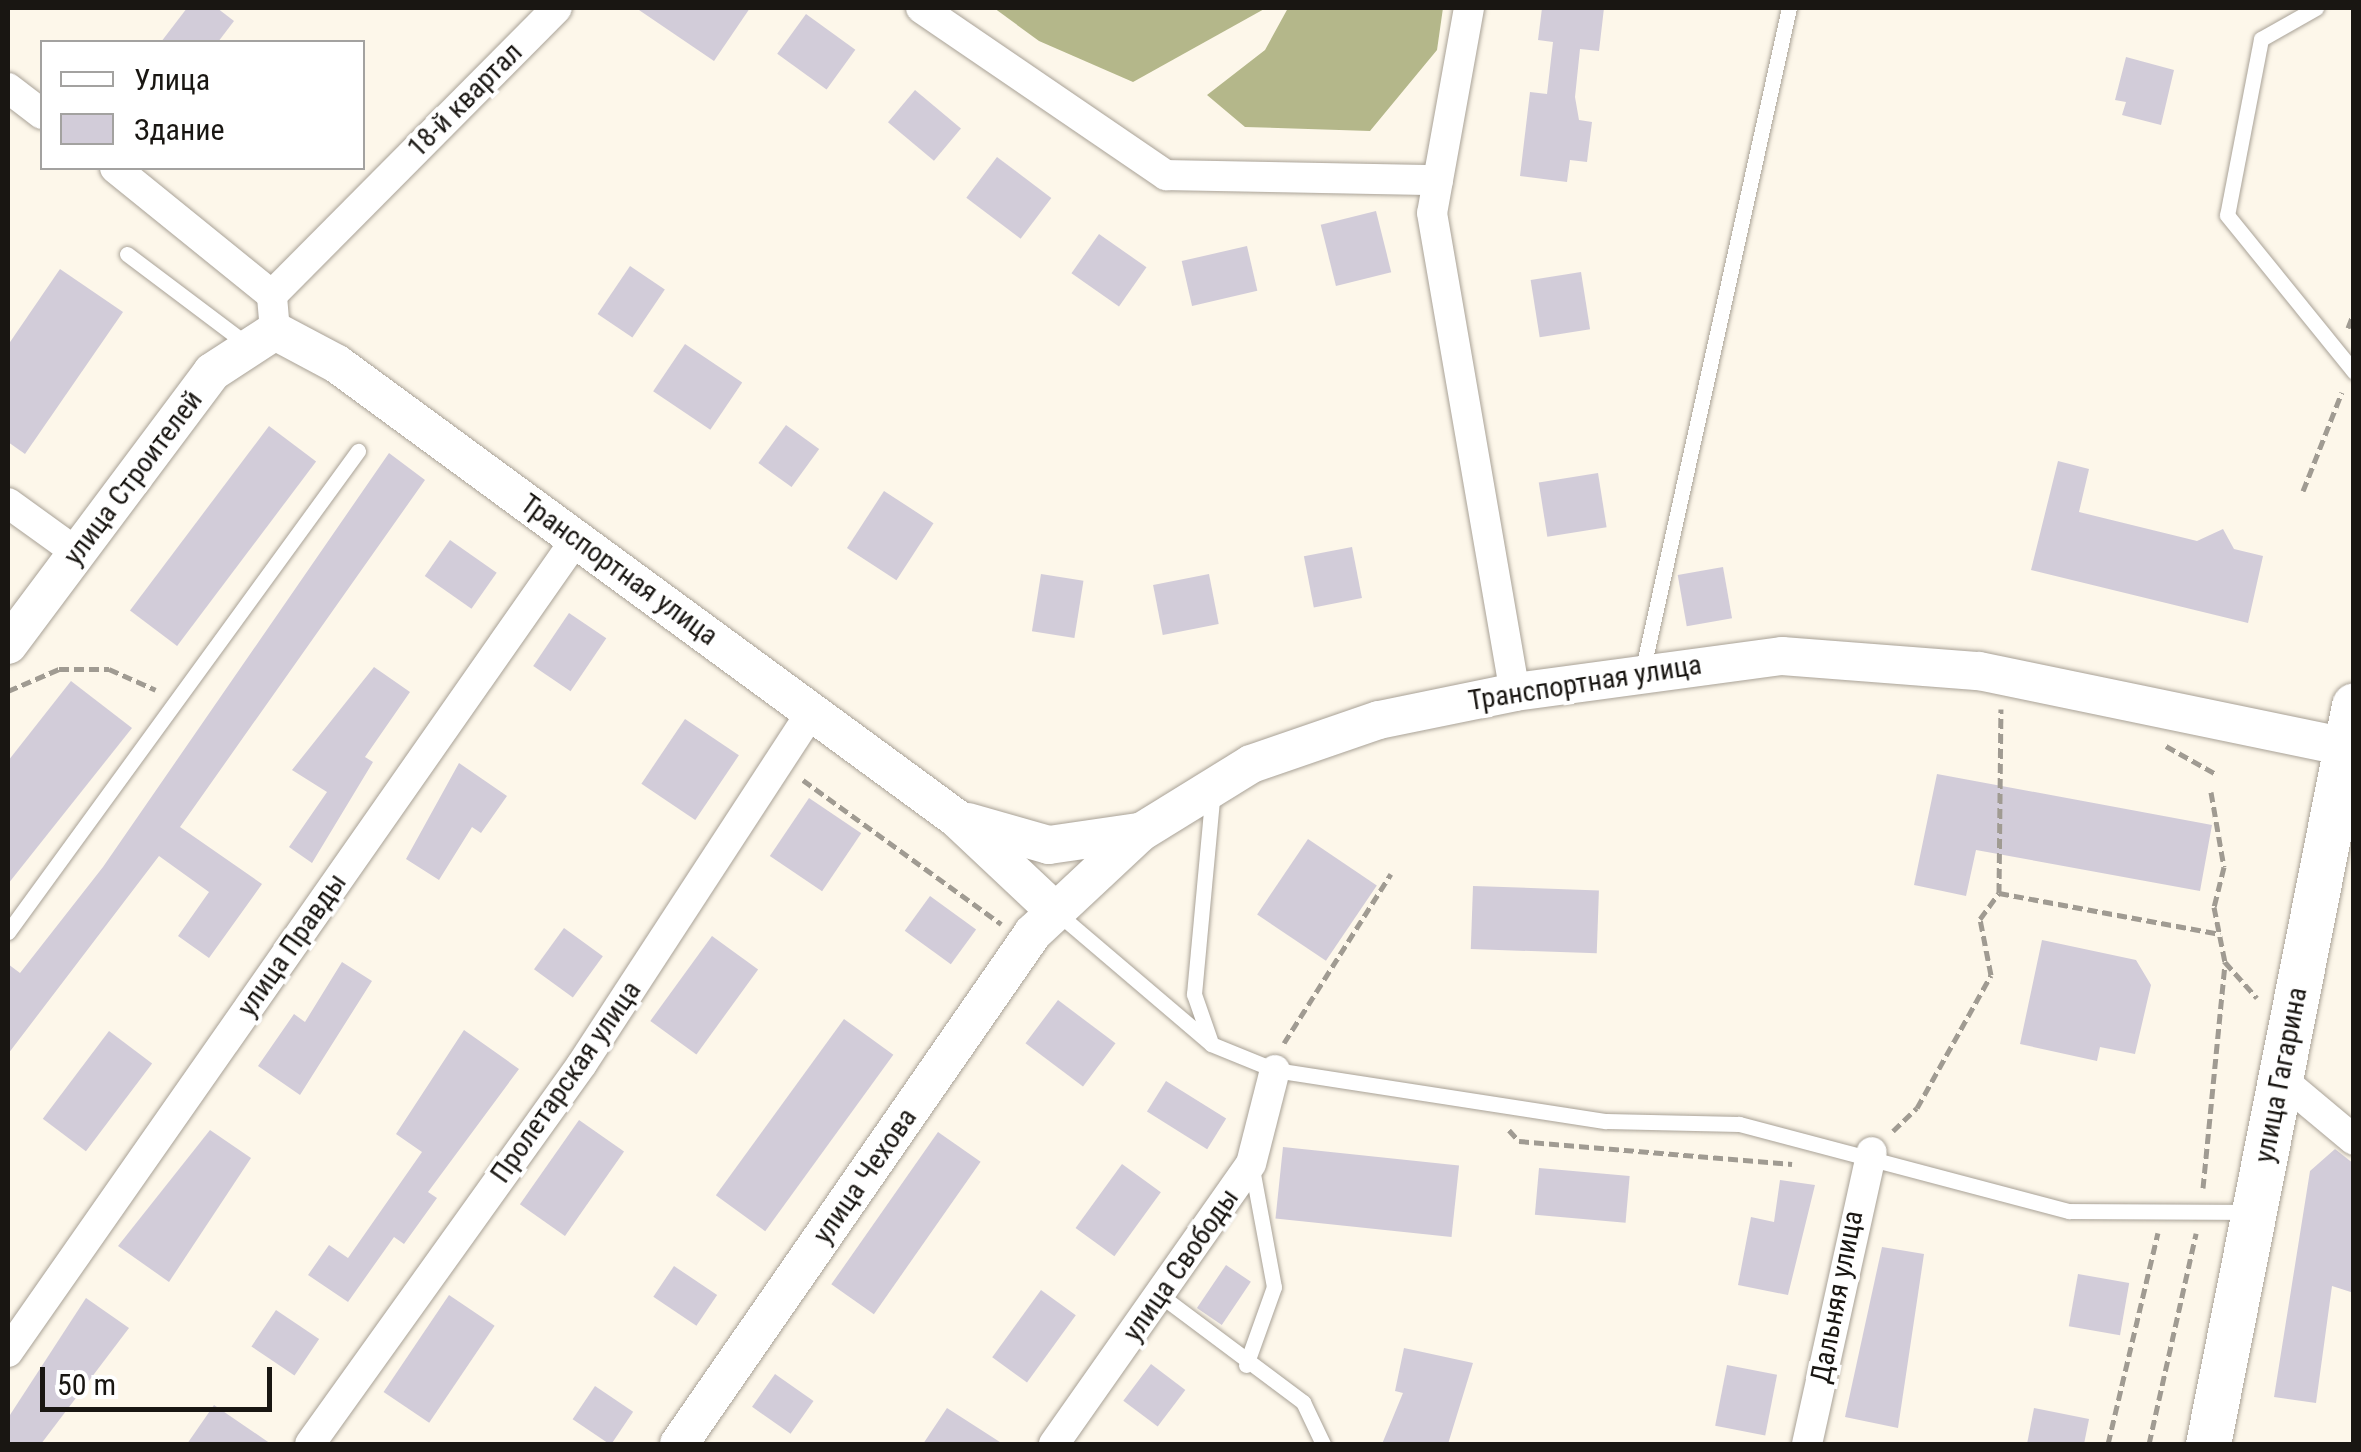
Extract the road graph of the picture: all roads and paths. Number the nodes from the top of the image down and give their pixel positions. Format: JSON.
{"nodes":[{"id":1,"x":556,"y":8,"type":"edge"},
{"id":2,"x":921,"y":8,"type":"edge"},
{"id":3,"x":1469,"y":8,"type":"edge"},
{"id":4,"x":1789,"y":8,"type":"edge"},
{"id":5,"x":2316,"y":8,"type":"edge"},
{"id":6,"x":8,"y":88,"type":"edge"},
{"id":7,"x":40,"y":112,"type":"edge"},
{"id":8,"x":117,"y":170,"type":"edge"},
{"id":9,"x":1438,"y":180,"type":"junction"},
{"id":10,"x":128,"y":254,"type":"dead end"},
{"id":11,"x":264,"y":323,"type":"junction"},
{"id":12,"x":2352,"y":371,"type":"edge"},
{"id":13,"x":358,"y":452,"type":"dead end"},
{"id":14,"x":2303,"y":491,"type":"dead end"},
{"id":15,"x":8,"y":502,"type":"edge"},
{"id":16,"x":577,"y":538,"type":"junction"},
{"id":17,"x":76,"y":552,"type":"junction"},
{"id":18,"x":8,"y":645,"type":"edge"},
{"id":19,"x":1644,"y":668,"type":"junction"},
{"id":20,"x":8,"y":691,"type":"edge"},
{"id":21,"x":1514,"y":692,"type":"junction"},
{"id":22,"x":2000,"y":696,"type":"dead end"},
{"id":23,"x":177,"y":699,"type":"junction"},
{"id":24,"x":811,"y":713,"type":"junction"},
{"id":25,"x":2349,"y":726,"type":"edge"},
{"id":26,"x":779,"y":762,"type":"junction"},
{"id":27,"x":1214,"y":782,"type":"junction"},
{"id":28,"x":2210,"y":792,"type":"dead end"},
{"id":29,"x":956,"y":818,"type":"junction"},
{"id":30,"x":1140,"y":832,"type":"junction"},
{"id":31,"x":1390,"y":874,"type":"dead end"},
{"id":32,"x":2000,"y":893,"type":"junction"},
{"id":33,"x":1055,"y":911,"type":"junction"},
{"id":34,"x":1007,"y":928,"type":"dead end"},
{"id":35,"x":8,"y":932,"type":"edge"},
{"id":36,"x":2220,"y":934,"type":"junction"},
{"id":37,"x":2225,"y":962,"type":"junction"},
{"id":38,"x":2260,"y":1002,"type":"dead end"},
{"id":39,"x":1211,"y":1044,"type":"junction"},
{"id":40,"x":1278,"y":1058,"type":"junction"},
{"id":41,"x":2281,"y":1079,"type":"junction"},
{"id":42,"x":1488,"y":1102,"type":"junction"},
{"id":43,"x":2354,"y":1140,"type":"edge"},
{"id":44,"x":1872,"y":1152,"type":"junction"},
{"id":45,"x":1252,"y":1164,"type":"junction"},
{"id":46,"x":1807,"y":1165,"type":"dead end"},
{"id":47,"x":2164,"y":1205,"type":"junction"},
{"id":48,"x":2202,"y":1207,"type":"junction"},
{"id":49,"x":2255,"y":1212,"type":"junction"},
{"id":50,"x":1160,"y":1294,"type":"junction"},
{"id":51,"x":8,"y":1352,"type":"edge"},
{"id":52,"x":1246,"y":1365,"type":"junction"},
{"id":53,"x":2216,"y":1441,"type":"edge"},
{"id":54,"x":310,"y":1444,"type":"edge"},
{"id":55,"x":678,"y":1444,"type":"edge"},
{"id":56,"x":1054,"y":1444,"type":"edge"},
{"id":57,"x":1323,"y":1444,"type":"edge"},
{"id":58,"x":1807,"y":1444,"type":"edge"},
{"id":59,"x":2108,"y":1444,"type":"edge"},
{"id":60,"x":2149,"y":1444,"type":"edge"}],
"edges":[{"from":1,"to":11,"type":"street","name":"18-й квартал"},
{"from":2,"to":9,"type":"street"},
{"from":3,"to":9,"type":"street"},
{"from":4,"to":19,"type":"lane"},
{"from":5,"to":12,"type":"lane"},
{"from":6,"to":7,"type":"street"},
{"from":8,"to":11,"type":"street","name":"Транспортная улица"},
{"from":9,"to":21,"type":"street"},
{"from":10,"to":11,"type":"lane"},
{"from":11,"to":16,"type":"street","name":"Транспортная улица"},
{"from":11,"to":17,"type":"street","name":"улица Строителей"},
{"from":12,"to":14,"type":"path"},
{"from":13,"to":23,"type":"lane"},
{"from":15,"to":17,"type":"street"},
{"from":16,"to":24,"type":"street","name":"Транспортная улица"},
{"from":16,"to":51,"type":"street","name":"улица Правды"},
{"from":17,"to":18,"type":"street","name":"улица Строителей"},
{"from":19,"to":21,"type":"street","name":"Транспортная улица"},
{"from":19,"to":25,"type":"street","name":"Транспортная улица"},
{"from":20,"to":23,"type":"path"},
{"from":21,"to":27,"type":"street","name":"Транспортная улица"},
{"from":22,"to":32,"type":"path"},
{"from":23,"to":35,"type":"lane"},
{"from":24,"to":26,"type":"street","name":"Пролетарская улица"},
{"from":24,"to":29,"type":"street","name":"Транспортная улица"},
{"from":25,"to":41,"type":"main road","name":"улица Гагарина"},
{"from":26,"to":34,"type":"path"},
{"from":26,"to":54,"type":"street","name":"Пролетарская улица"},
{"from":27,"to":30,"type":"street","name":"Транспортная улица"},
{"from":27,"to":39,"type":"lane"},
{"from":28,"to":36,"type":"path"},
{"from":29,"to":30,"type":"street"},
{"from":29,"to":33,"type":"street"},
{"from":30,"to":33,"type":"street","name":"Транспортная улица"},
{"from":31,"to":40,"type":"path"},
{"from":32,"to":36,"type":"path"},
{"from":32,"to":44,"type":"path"},
{"from":33,"to":39,"type":"lane"},
{"from":33,"to":55,"type":"street","name":"улица Чехова"},
{"from":36,"to":37,"type":"path"},
{"from":37,"to":38,"type":"path"},
{"from":37,"to":48,"type":"path"},
{"from":39,"to":40,"type":"lane"},
{"from":40,"to":42,"type":"lane"},
{"from":40,"to":45,"type":"street","name":"улица Свободы"},
{"from":41,"to":43,"type":"street"},
{"from":41,"to":49,"type":"main road","name":"улица Гагарина"},
{"from":42,"to":44,"type":"lane"},
{"from":42,"to":46,"type":"path"},
{"from":44,"to":47,"type":"lane"},
{"from":44,"to":58,"type":"street","name":"Дальняя улица"},
{"from":45,"to":50,"type":"street","name":"улица Свободы"},
{"from":45,"to":52,"type":"lane"},
{"from":47,"to":48,"type":"lane"},
{"from":47,"to":59,"type":"path"},
{"from":48,"to":49,"type":"lane"},
{"from":48,"to":60,"type":"path"},
{"from":49,"to":53,"type":"main road","name":"улица Гагарина"},
{"from":50,"to":52,"type":"lane"},
{"from":50,"to":56,"type":"street","name":"улица Свободы"},
{"from":52,"to":57,"type":"lane"}]}
